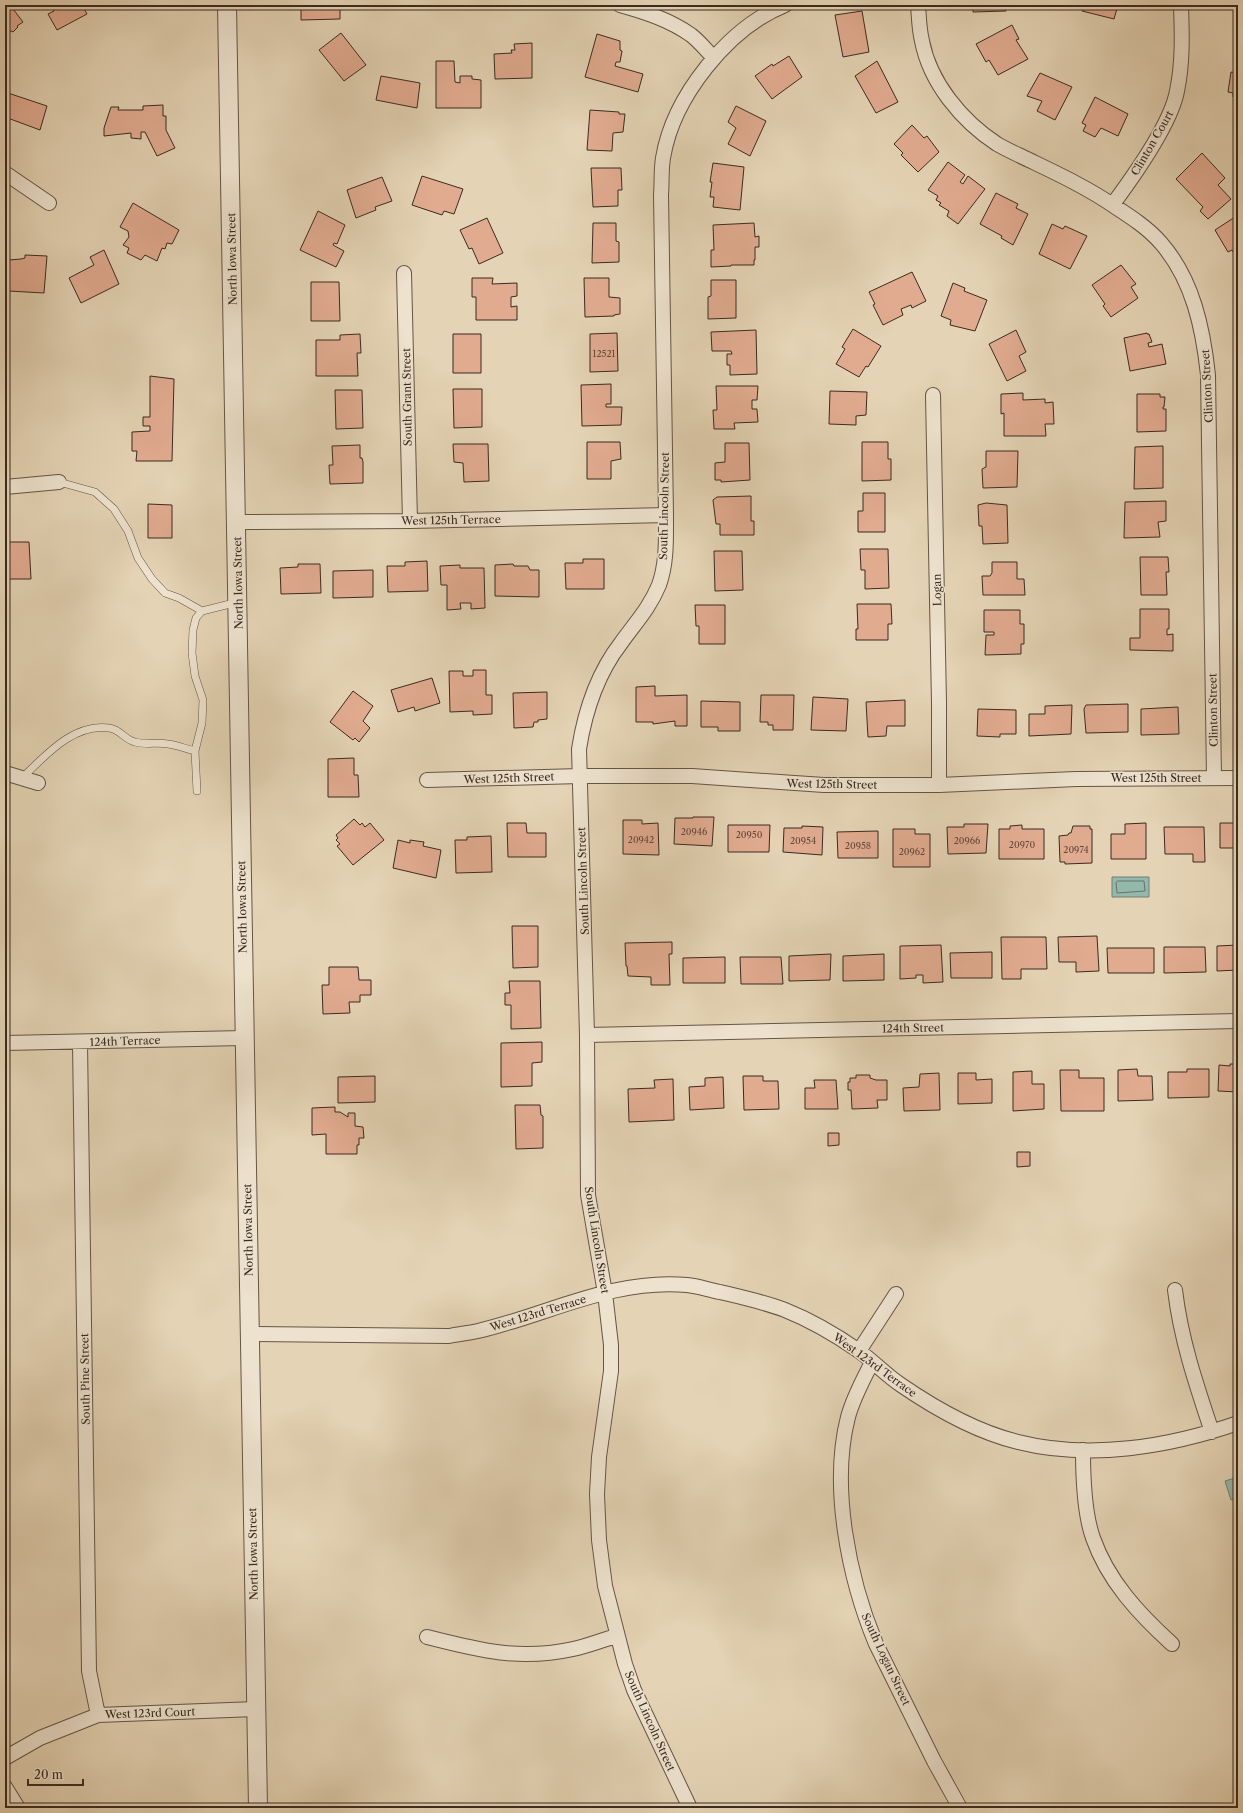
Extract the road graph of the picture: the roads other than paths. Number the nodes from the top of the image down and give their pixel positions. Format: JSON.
{"nodes":[{"id":1,"x":227,"y":5,"type":"edge"},
{"id":2,"x":620,"y":5,"type":"edge"},
{"id":3,"x":785,"y":5,"type":"edge"},
{"id":4,"x":918,"y":5,"type":"edge"},
{"id":5,"x":1182,"y":5,"type":"edge"},
{"id":6,"x":713,"y":56,"type":"junction"},
{"id":7,"x":5,"y":173,"type":"edge"},
{"id":8,"x":49,"y":203,"type":"dead end"},
{"id":9,"x":1113,"y":204,"type":"junction"},
{"id":10,"x":404,"y":273,"type":"dead end"},
{"id":11,"x":933,"y":395,"type":"dead end"},
{"id":12,"x":59,"y":482,"type":"joint"},
{"id":13,"x":5,"y":487,"type":"edge"},
{"id":14,"x":666,"y":515,"type":"junction"},
{"id":15,"x":410,"y":521,"type":"junction"},
{"id":16,"x":237,"y":522,"type":"junction"},
{"id":17,"x":238,"y":602,"type":"junction"},
{"id":18,"x":202,"y":611,"type":"junction"},
{"id":19,"x":195,"y":751,"type":"junction"},
{"id":20,"x":5,"y":773,"type":"edge"},
{"id":21,"x":580,"y":776,"type":"junction"},
{"id":22,"x":22,"y":778,"type":"junction"},
{"id":23,"x":1214,"y":778,"type":"junction"},
{"id":24,"x":1238,"y":778,"type":"edge"},
{"id":25,"x":427,"y":780,"type":"dead end"},
{"id":26,"x":38,"y":783,"type":"dead end"},
{"id":27,"x":939,"y":785,"type":"junction"},
{"id":28,"x":198,"y":791,"type":"dead end"},
{"id":29,"x":1238,"y":1021,"type":"edge"},
{"id":30,"x":588,"y":1034,"type":"junction"},
{"id":31,"x":244,"y":1038,"type":"junction"},
{"id":32,"x":5,"y":1043,"type":"edge"},
{"id":33,"x":80,"y":1043,"type":"junction"},
{"id":34,"x":1175,"y":1290,"type":"dead end"},
{"id":35,"x":605,"y":1293,"type":"junction"},
{"id":36,"x":896,"y":1294,"type":"dead end"},
{"id":37,"x":249,"y":1334,"type":"junction"},
{"id":38,"x":859,"y":1351,"type":"junction"},
{"id":39,"x":872,"y":1362,"type":"junction"},
{"id":40,"x":1238,"y":1423,"type":"edge"},
{"id":41,"x":1212,"y":1432,"type":"junction"},
{"id":42,"x":1083,"y":1450,"type":"junction"},
{"id":43,"x":617,"y":1636,"type":"junction"},
{"id":44,"x":427,"y":1637,"type":"dead end"},
{"id":45,"x":1172,"y":1644,"type":"dead end"},
{"id":46,"x":256,"y":1709,"type":"junction"},
{"id":47,"x":98,"y":1715,"type":"junction"},
{"id":48,"x":5,"y":1758,"type":"edge"},
{"id":49,"x":5,"y":1787,"type":"edge"},
{"id":50,"x":18,"y":1808,"type":"edge"},
{"id":51,"x":258,"y":1808,"type":"edge"},
{"id":52,"x":690,"y":1808,"type":"edge"},
{"id":53,"x":960,"y":1808,"type":"edge"}],
"edges":[{"from":1,"to":16,"type":"street","name":"North Iowa Street"},
{"from":2,"to":6,"type":"street"},
{"from":3,"to":6,"type":"street","name":"South Lincoln Street"},
{"from":4,"to":9,"type":"street","name":"Clinton Street"},
{"from":5,"to":9,"type":"street","name":"Clinton Court"},
{"from":6,"to":14,"type":"street","name":"South Lincoln Street"},
{"from":7,"to":8,"type":"street"},
{"from":9,"to":23,"type":"street","name":"Clinton Street"},
{"from":10,"to":15,"type":"street","name":"South Grant Street"},
{"from":11,"to":27,"type":"street","name":"Logan"},
{"from":12,"to":13,"type":"street"},
{"from":12,"to":18,"type":"lane"},
{"from":14,"to":15,"type":"street","name":"West 125th Terrace"},
{"from":14,"to":21,"type":"street","name":"South Lincoln Street"},
{"from":15,"to":16,"type":"street","name":"West 125th Terrace"},
{"from":16,"to":17,"type":"street","name":"North Iowa Street"},
{"from":17,"to":18,"type":"lane"},
{"from":17,"to":31,"type":"street","name":"North Iowa Street"},
{"from":18,"to":19,"type":"lane"},
{"from":19,"to":22,"type":"lane"},
{"from":19,"to":28,"type":"lane"},
{"from":20,"to":22,"type":"street"},
{"from":21,"to":25,"type":"street","name":"West 125th Street"},
{"from":21,"to":27,"type":"street","name":"West 125th Street"},
{"from":21,"to":30,"type":"street","name":"South Lincoln Street"},
{"from":22,"to":26,"type":"street"},
{"from":23,"to":24,"type":"street","name":"West 125th Street"},
{"from":23,"to":27,"type":"street","name":"West 125th Street"},
{"from":29,"to":30,"type":"street","name":"124th Street"},
{"from":30,"to":35,"type":"street","name":"South Lincoln Street"},
{"from":31,"to":33,"type":"street","name":"124th Terrace"},
{"from":31,"to":37,"type":"street","name":"North Iowa Street"},
{"from":32,"to":33,"type":"street","name":"124th Terrace"},
{"from":33,"to":47,"type":"street","name":"South Pine Street"},
{"from":34,"to":41,"type":"street"},
{"from":35,"to":37,"type":"street","name":"West 123rd Terrace"},
{"from":35,"to":38,"type":"street","name":"West 123rd Terrace"},
{"from":35,"to":43,"type":"street","name":"South Lincoln Street"},
{"from":36,"to":38,"type":"street"},
{"from":37,"to":46,"type":"street","name":"North Iowa Street"},
{"from":38,"to":39,"type":"street","name":"West 123rd Terrace"},
{"from":39,"to":42,"type":"street","name":"West 123rd Terrace"},
{"from":39,"to":53,"type":"street","name":"South Logan Street"},
{"from":40,"to":41,"type":"street","name":"West 123rd Terrace"},
{"from":41,"to":42,"type":"street","name":"West 123rd Terrace"},
{"from":42,"to":45,"type":"street"},
{"from":43,"to":44,"type":"street"},
{"from":43,"to":52,"type":"street","name":"South Lincoln Street"},
{"from":46,"to":47,"type":"street","name":"West 123rd Court"},
{"from":46,"to":51,"type":"street","name":"North Iowa Street"},
{"from":47,"to":48,"type":"street","name":"West 123rd Court"},
{"from":49,"to":50,"type":"street"}]}
